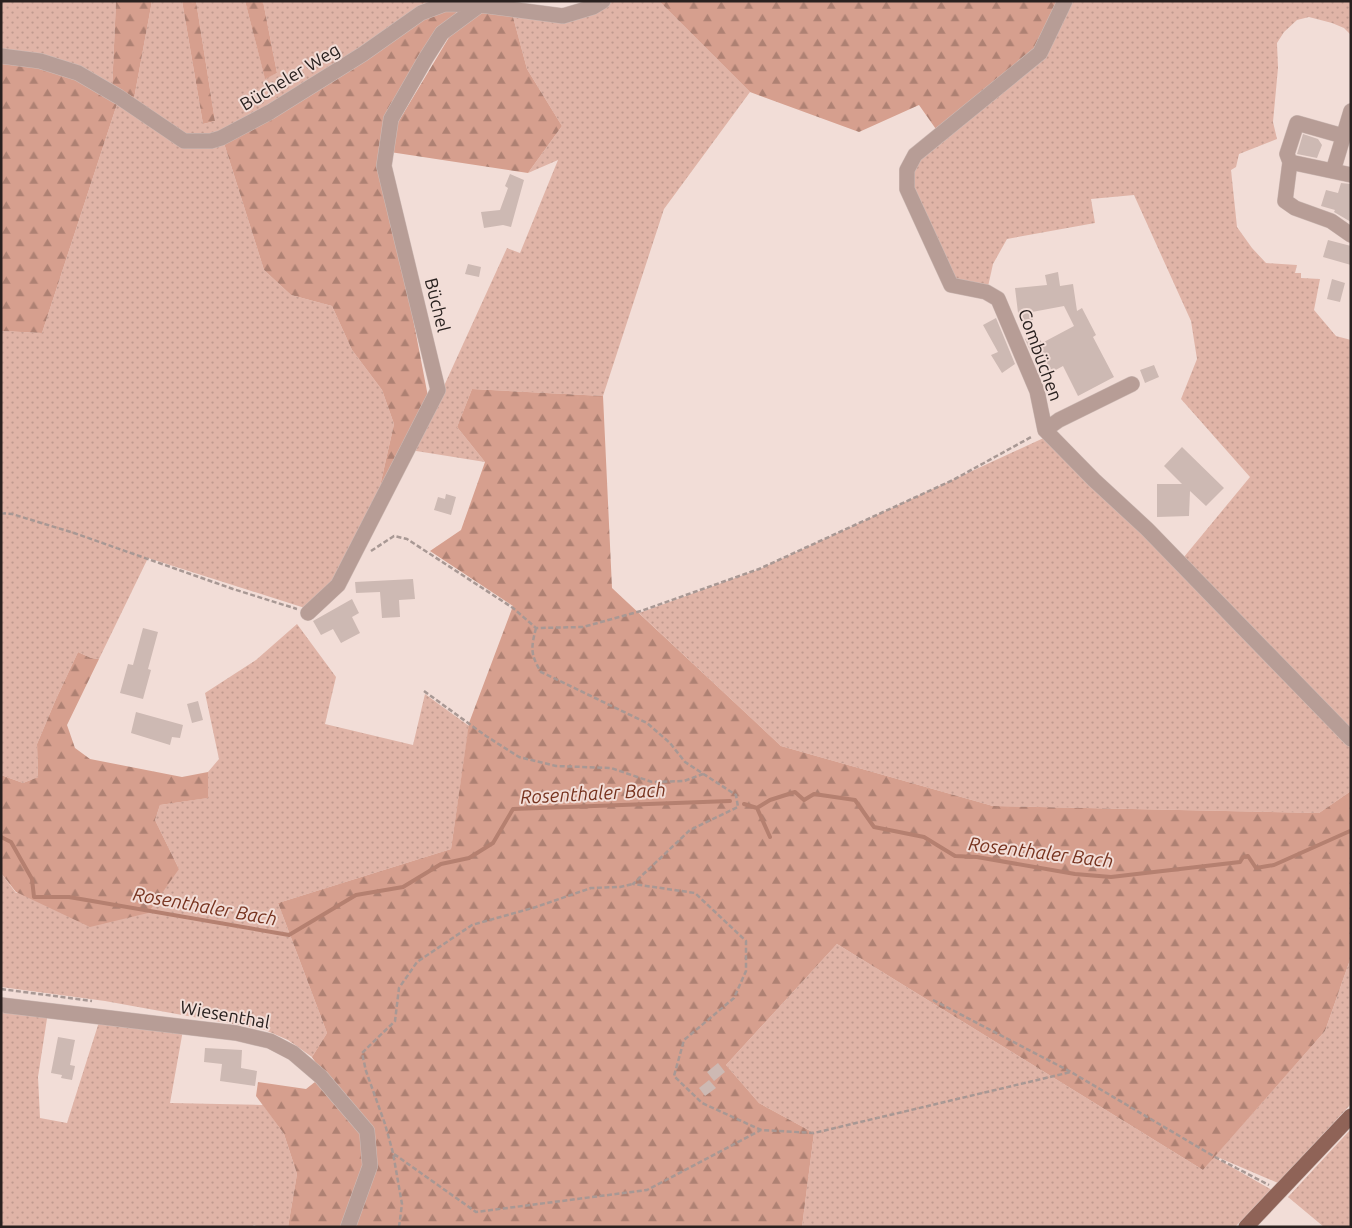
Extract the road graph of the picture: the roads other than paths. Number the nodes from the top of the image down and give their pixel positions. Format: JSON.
{"nodes":[{"id":1,"x":603,"y":1,"type":"edge"},
{"id":2,"x":1065,"y":1,"type":"edge"},
{"id":3,"x":480,"y":5,"type":"junction"},
{"id":4,"x":1,"y":56,"type":"edge"},
{"id":5,"x":1351,"y":111,"type":"edge"},
{"id":6,"x":1343,"y":136,"type":"junction"},
{"id":7,"x":1290,"y":162,"type":"junction"},
{"id":8,"x":1333,"y":171,"type":"junction"},
{"id":9,"x":1351,"y":175,"type":"edge"},
{"id":10,"x":1351,"y":234,"type":"edge"},
{"id":11,"x":1132,"y":384,"type":"dead end"},
{"id":12,"x":1045,"y":430,"type":"junction"},
{"id":13,"x":308,"y":613,"type":"road end"},
{"id":14,"x":1351,"y":740,"type":"edge"},
{"id":15,"x":1,"y":1005,"type":"edge"},
{"id":16,"x":1351,"y":1116,"type":"edge"},
{"id":17,"x":348,"y":1227,"type":"edge"},
{"id":18,"x":1246,"y":1227,"type":"edge"}],
"edges":[{"from":1,"to":3,"type":"street","name":"Bücheler Weg"},
{"from":2,"to":12,"type":"street","name":"Combüchen"},
{"from":3,"to":4,"type":"street","name":"Bücheler Weg"},
{"from":3,"to":13,"type":"street","name":"Büchel"},
{"from":5,"to":6,"type":"street"},
{"from":6,"to":7,"type":"street"},
{"from":6,"to":8,"type":"street"},
{"from":7,"to":8,"type":"street"},
{"from":7,"to":10,"type":"street"},
{"from":8,"to":9,"type":"street"},
{"from":11,"to":12,"type":"street"},
{"from":12,"to":14,"type":"street","name":"Combüchen"},
{"from":15,"to":17,"type":"street","name":"Wiesenthal"},
{"from":16,"to":18,"type":"main road"}]}
